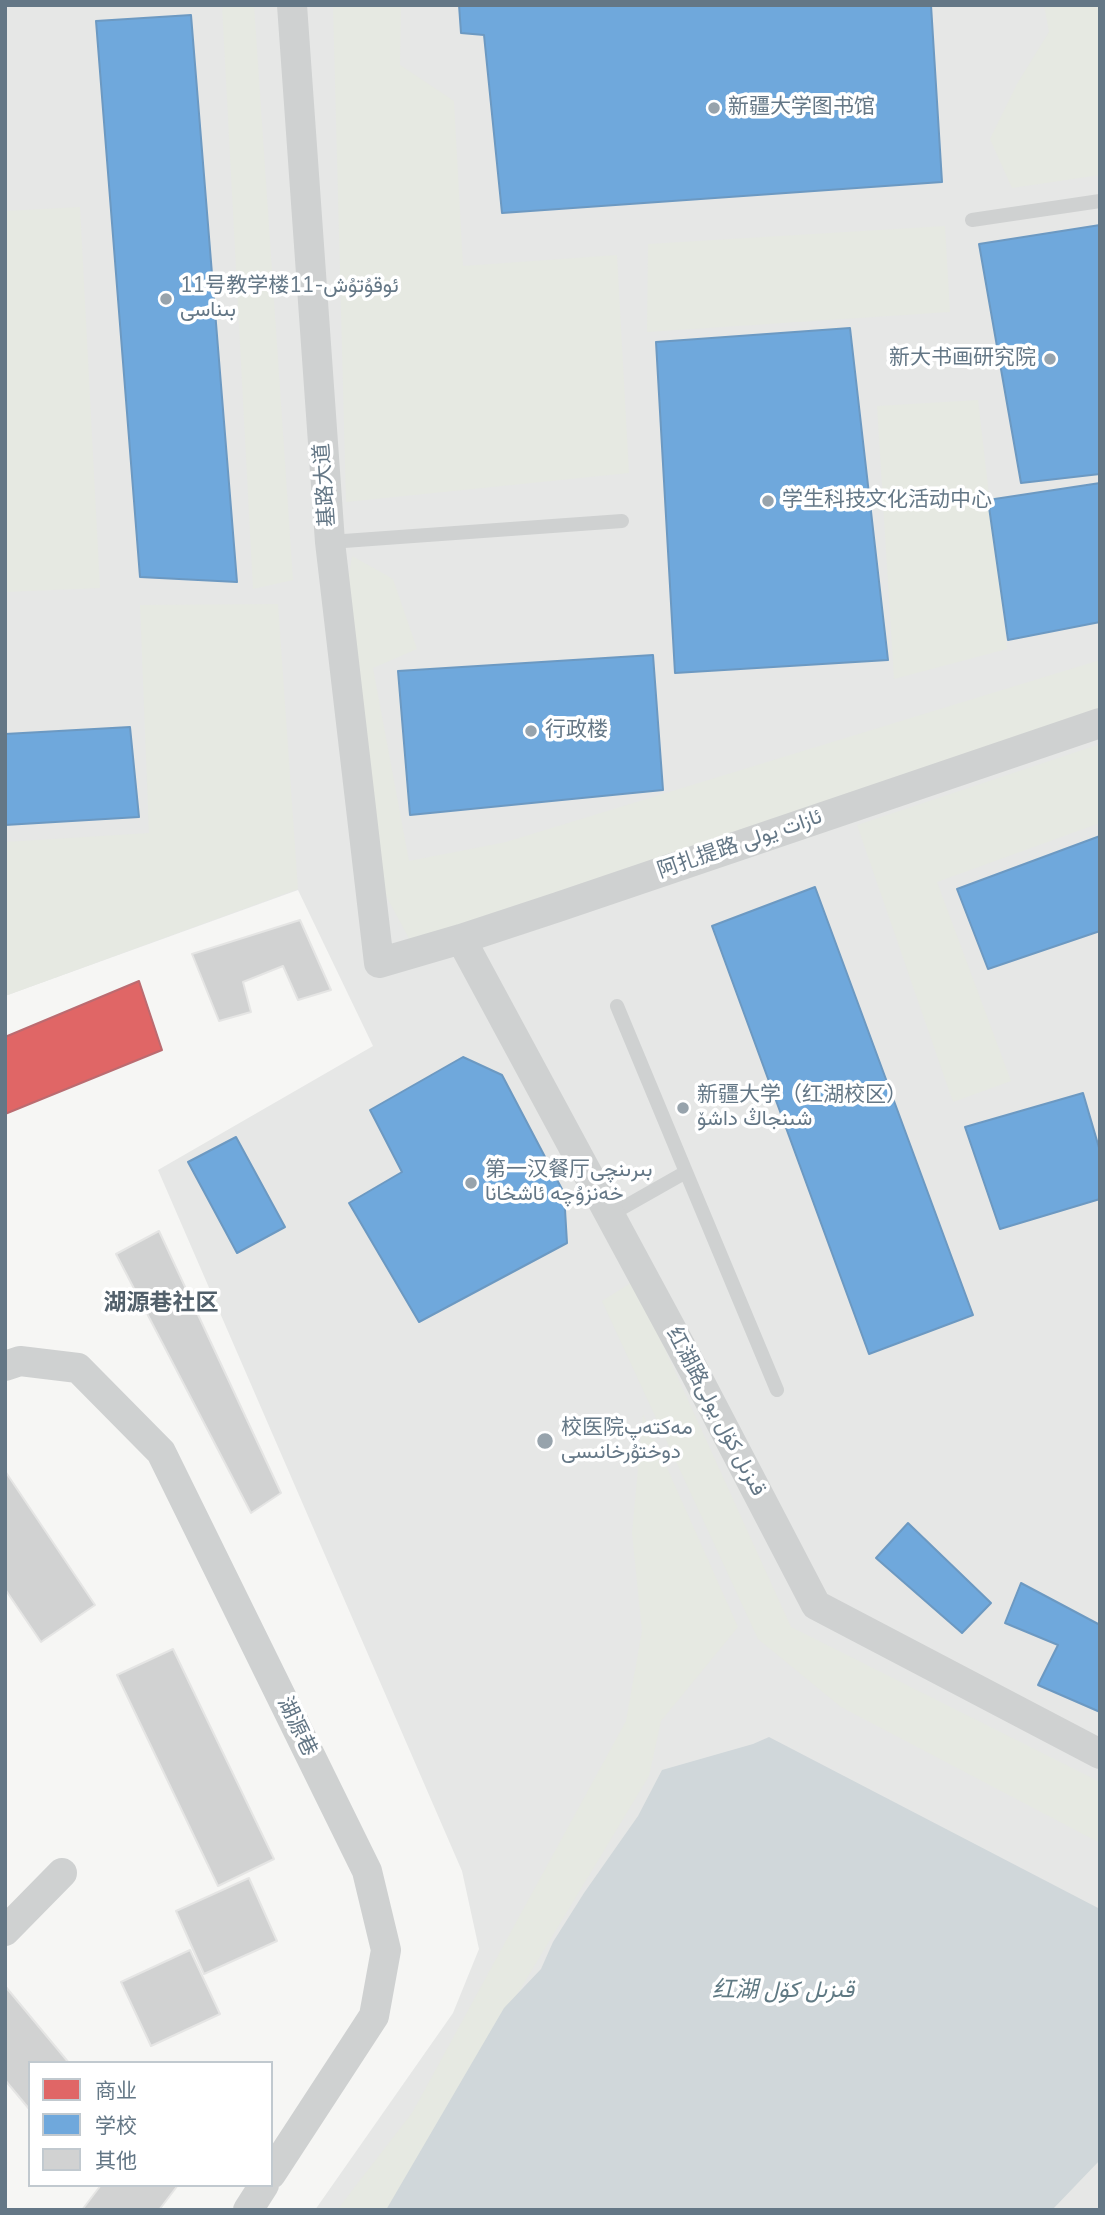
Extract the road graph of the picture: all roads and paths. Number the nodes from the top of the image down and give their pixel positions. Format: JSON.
{"nodes":[{"id":1,"x":292,"y":5,"type":"edge"},
{"id":2,"x":1100,"y":201,"type":"edge"},
{"id":3,"x":972,"y":220,"type":"dead end"},
{"id":4,"x":622,"y":521,"type":"dead end"},
{"id":5,"x":330,"y":542,"type":"junction"},
{"id":6,"x":1100,"y":723,"type":"edge"},
{"id":7,"x":461,"y":939,"type":"junction"},
{"id":8,"x":379,"y":963,"type":"joint"},
{"id":9,"x":617,"y":1006,"type":"dead end"},
{"id":10,"x":686,"y":1172,"type":"junction"},
{"id":11,"x":610,"y":1215,"type":"junction"},
{"id":12,"x":5,"y":1366,"type":"edge"},
{"id":13,"x":777,"y":1390,"type":"dead end"},
{"id":14,"x":1100,"y":1754,"type":"edge"},
{"id":15,"x":62,"y":1873,"type":"dead end"},
{"id":16,"x":5,"y":1931,"type":"edge"},
{"id":17,"x":273,"y":2171,"type":"edge"},
{"id":18,"x":263,"y":2187,"type":"edge"},
{"id":19,"x":248,"y":2210,"type":"edge"}],
"edges":[{"from":1,"to":5,"type":"street","name":"基路大道"},
{"from":2,"to":3,"type":"lane"},
{"from":4,"to":5,"type":"lane"},
{"from":5,"to":8,"type":"street","name":"基路大道"},
{"from":6,"to":7,"type":"street","name":"阿扎提路 ئازات يولى"},
{"from":7,"to":8,"type":"street","name":"阿扎提路 ئازات يولى"},
{"from":7,"to":11,"type":"street","name":"红湖路قىزىل كۆل يولى"},
{"from":9,"to":10,"type":"lane"},
{"from":10,"to":11,"type":"lane"},
{"from":10,"to":13,"type":"lane"},
{"from":11,"to":14,"type":"street","name":"红湖路قىزىل كۆل يولى"},
{"from":12,"to":17,"type":"street","name":"湖源巷"},
{"from":15,"to":16,"type":"street"},
{"from":18,"to":19,"type":"street"}]}
